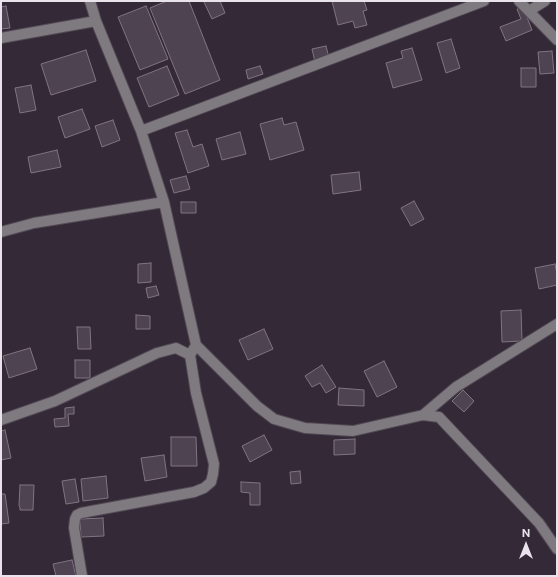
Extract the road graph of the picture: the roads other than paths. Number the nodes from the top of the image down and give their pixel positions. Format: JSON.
{"nodes":[{"id":1,"x":90,"y":1,"type":"edge"},
{"id":2,"x":484,"y":1,"type":"edge"},
{"id":3,"x":519,"y":1,"type":"edge"},
{"id":4,"x":545,"y":1,"type":"edge"},
{"id":5,"x":529,"y":11,"type":"junction"},
{"id":6,"x":96,"y":20,"type":"junction"},
{"id":7,"x":1,"y":38,"type":"edge"},
{"id":8,"x":557,"y":40,"type":"edge"},
{"id":9,"x":141,"y":131,"type":"junction"},
{"id":10,"x":164,"y":202,"type":"junction"},
{"id":11,"x":1,"y":232,"type":"edge"},
{"id":12,"x":557,"y":324,"type":"edge"},
{"id":13,"x":196,"y":345,"type":"junction"},
{"id":14,"x":190,"y":354,"type":"junction"},
{"id":15,"x":424,"y":415,"type":"junction"},
{"id":16,"x":1,"y":420,"type":"edge"},
{"id":17,"x":556,"y":547,"type":"edge"},
{"id":18,"x":82,"y":576,"type":"edge"}],
"edges":[{"from":1,"to":6,"type":"street"},
{"from":2,"to":9,"type":"street"},
{"from":3,"to":5,"type":"street"},
{"from":4,"to":5,"type":"street"},
{"from":5,"to":8,"type":"street"},
{"from":6,"to":7,"type":"street"},
{"from":6,"to":9,"type":"street"},
{"from":9,"to":10,"type":"street"},
{"from":10,"to":11,"type":"street"},
{"from":10,"to":13,"type":"street"},
{"from":12,"to":15,"type":"street"},
{"from":13,"to":14,"type":"street"},
{"from":13,"to":15,"type":"street"},
{"from":14,"to":16,"type":"street"},
{"from":14,"to":18,"type":"street"},
{"from":15,"to":17,"type":"street"}]}
